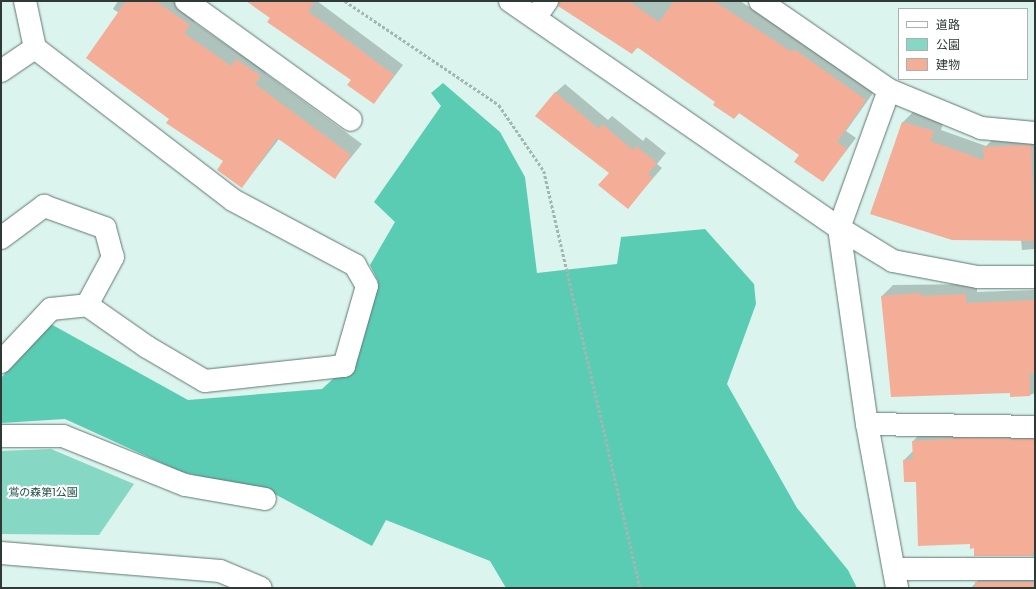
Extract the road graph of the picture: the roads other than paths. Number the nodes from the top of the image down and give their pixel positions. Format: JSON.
{"nodes":[{"id":1,"x":25,"y":1,"type":"edge"},
{"id":2,"x":186,"y":1,"type":"edge"},
{"id":3,"x":510,"y":1,"type":"edge"},
{"id":4,"x":760,"y":1,"type":"edge"},
{"id":5,"x":541,"y":9,"type":"edge"},
{"id":6,"x":35,"y":48,"type":"junction"},
{"id":7,"x":1,"y":71,"type":"edge"},
{"id":8,"x":889,"y":90,"type":"junction"},
{"id":9,"x":351,"y":120,"type":"dead end"},
{"id":10,"x":1035,"y":133,"type":"edge"},
{"id":11,"x":839,"y":228,"type":"junction"},
{"id":12,"x":1,"y":238,"type":"edge"},
{"id":13,"x":1035,"y":277,"type":"edge"},
{"id":14,"x":87,"y":305,"type":"junction"},
{"id":15,"x":1,"y":362,"type":"edge"},
{"id":16,"x":867,"y":424,"type":"junction"},
{"id":17,"x":1035,"y":427,"type":"edge"},
{"id":18,"x":1,"y":436,"type":"edge"},
{"id":19,"x":265,"y":499,"type":"dead end"},
{"id":20,"x":1,"y":553,"type":"edge"},
{"id":21,"x":1035,"y":569,"type":"edge"},
{"id":22,"x":896,"y":578,"type":"edge"},
{"id":23,"x":261,"y":588,"type":"edge"}],
"edges":[{"from":1,"to":6,"type":"street"},
{"from":2,"to":9,"type":"street"},
{"from":3,"to":5,"type":"street"},
{"from":4,"to":8,"type":"street"},
{"from":5,"to":11,"type":"street"},
{"from":6,"to":7,"type":"street"},
{"from":6,"to":14,"type":"street"},
{"from":8,"to":10,"type":"street"},
{"from":8,"to":11,"type":"street"},
{"from":11,"to":13,"type":"street"},
{"from":11,"to":16,"type":"street"},
{"from":12,"to":14,"type":"street"},
{"from":14,"to":15,"type":"street"},
{"from":16,"to":17,"type":"street"},
{"from":16,"to":22,"type":"street"},
{"from":18,"to":19,"type":"street"},
{"from":20,"to":23,"type":"street"},
{"from":21,"to":22,"type":"street"}]}
